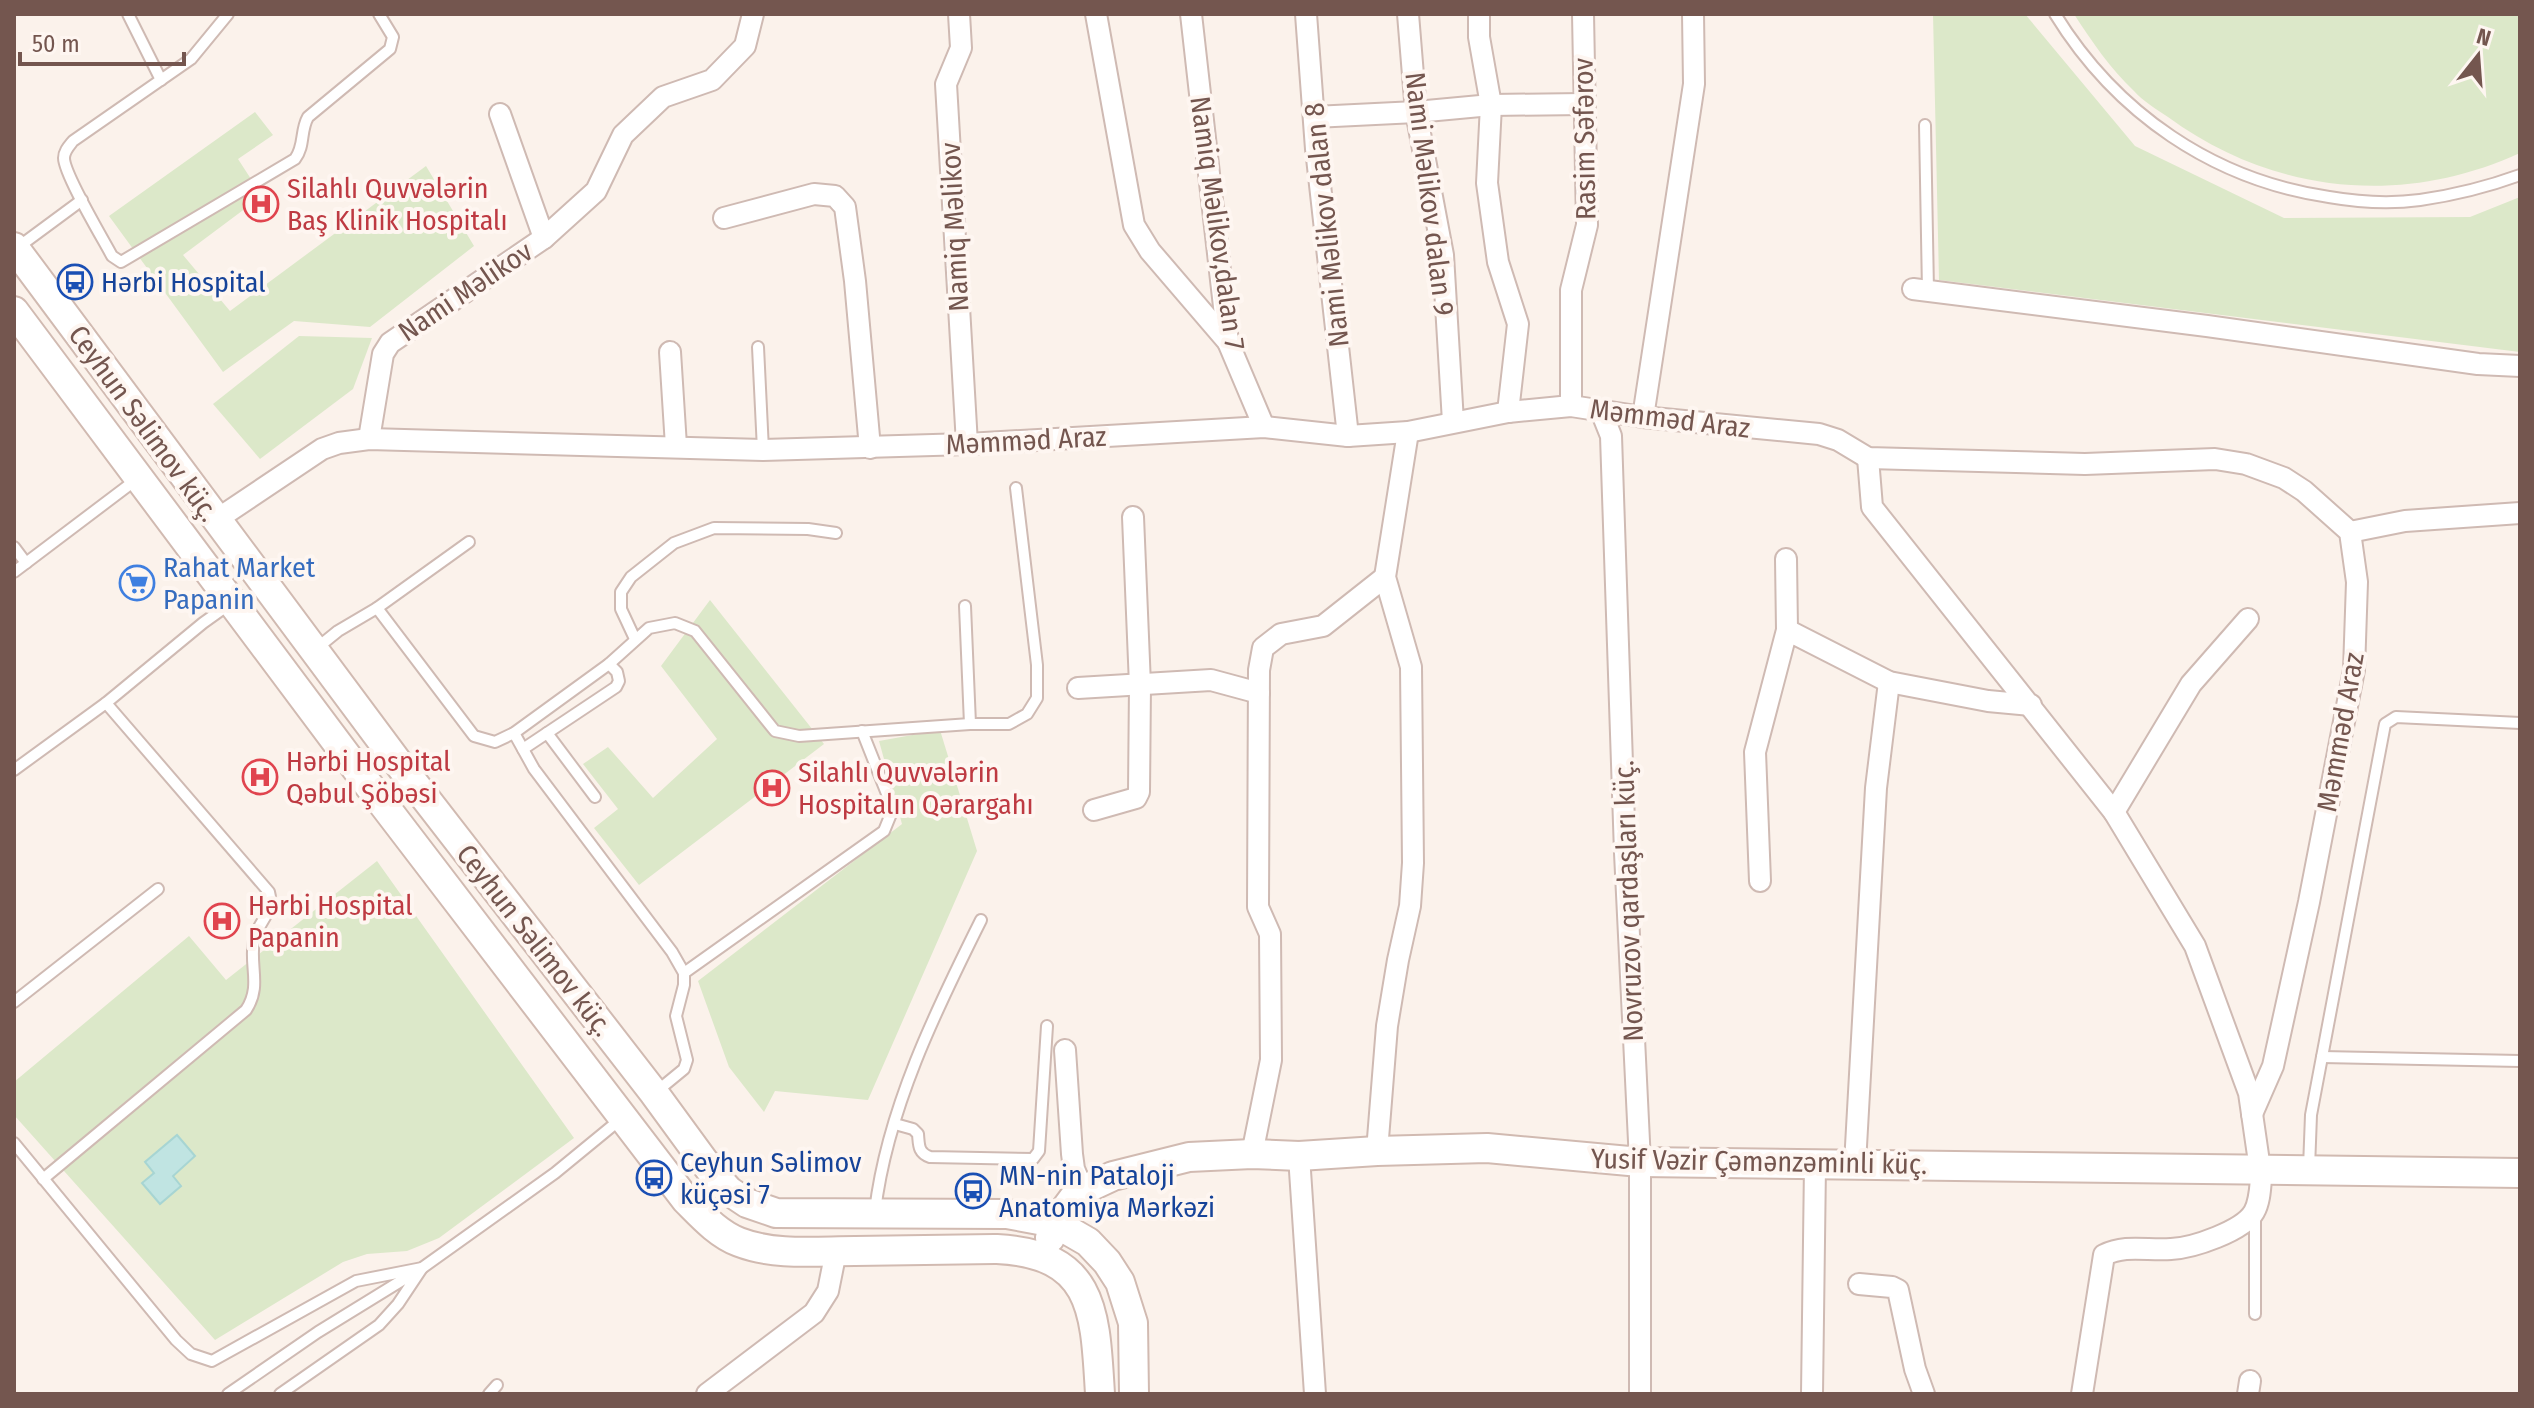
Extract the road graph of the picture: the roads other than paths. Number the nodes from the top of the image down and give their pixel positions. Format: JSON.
{"nodes":[{"id":1,"x":128,"y":14,"type":"edge"},
{"id":2,"x":228,"y":14,"type":"edge"},
{"id":3,"x":379,"y":14,"type":"edge"},
{"id":4,"x":753,"y":14,"type":"edge"},
{"id":5,"x":959,"y":14,"type":"edge"},
{"id":6,"x":1096,"y":14,"type":"edge"},
{"id":7,"x":1191,"y":14,"type":"edge"},
{"id":8,"x":1306,"y":14,"type":"edge"},
{"id":9,"x":1408,"y":14,"type":"edge"},
{"id":10,"x":1479,"y":14,"type":"edge"},
{"id":11,"x":1583,"y":14,"type":"edge"},
{"id":12,"x":1693,"y":14,"type":"edge"},
{"id":13,"x":2055,"y":14,"type":"edge"},
{"id":14,"x":161,"y":80,"type":"junction"},
{"id":15,"x":1584,"y":104,"type":"junction"},
{"id":16,"x":1491,"y":105,"type":"junction"},
{"id":17,"x":1416,"y":112,"type":"junction"},
{"id":18,"x":500,"y":114,"type":"dead end"},
{"id":19,"x":1314,"y":117,"type":"junction"},
{"id":20,"x":1925,"y":125,"type":"dead end"},
{"id":21,"x":2520,"y":175,"type":"edge"},
{"id":22,"x":82,"y":200,"type":"junction"},
{"id":23,"x":724,"y":218,"type":"dead end"},
{"id":24,"x":544,"y":238,"type":"junction"},
{"id":25,"x":15,"y":248,"type":"edge"},
{"id":26,"x":1921,"y":290,"type":"joint"},
{"id":27,"x":14,"y":311,"type":"edge"},
{"id":28,"x":1228,"y":342,"type":"junction"},
{"id":29,"x":758,"y":347,"type":"dead end"},
{"id":30,"x":670,"y":352,"type":"dead end"},
{"id":31,"x":2520,"y":366,"type":"edge"},
{"id":32,"x":1571,"y":406,"type":"junction"},
{"id":33,"x":1601,"y":411,"type":"junction"},
{"id":34,"x":1508,"y":412,"type":"junction"},
{"id":35,"x":1643,"y":417,"type":"junction"},
{"id":36,"x":1453,"y":422,"type":"junction"},
{"id":37,"x":1264,"y":427,"type":"junction"},
{"id":38,"x":1408,"y":432,"type":"junction"},
{"id":39,"x":1348,"y":436,"type":"junction"},
{"id":40,"x":369,"y":439,"type":"junction"},
{"id":41,"x":967,"y":444,"type":"junction"},
{"id":42,"x":676,"y":446,"type":"junction"},
{"id":43,"x":870,"y":448,"type":"junction"},
{"id":44,"x":763,"y":450,"type":"junction"},
{"id":45,"x":1868,"y":458,"type":"junction"},
{"id":46,"x":139,"y":478,"type":"junction"},
{"id":47,"x":1016,"y":488,"type":"dead end"},
{"id":48,"x":2520,"y":513,"type":"edge"},
{"id":49,"x":1133,"y":517,"type":"dead end"},
{"id":50,"x":216,"y":520,"type":"junction"},
{"id":51,"x":2350,"y":532,"type":"junction"},
{"id":52,"x":836,"y":533,"type":"dead end"},
{"id":53,"x":469,"y":542,"type":"dead end"},
{"id":54,"x":14,"y":547,"type":"edge"},
{"id":55,"x":1786,"y":559,"type":"dead end"},
{"id":56,"x":26,"y":563,"type":"junction"},
{"id":57,"x":14,"y":572,"type":"edge"},
{"id":58,"x":1385,"y":577,"type":"junction"},
{"id":59,"x":232,"y":603,"type":"junction"},
{"id":60,"x":965,"y":606,"type":"dead end"},
{"id":61,"x":377,"y":608,"type":"junction"},
{"id":62,"x":2248,"y":619,"type":"dead end"},
{"id":63,"x":1787,"y":630,"type":"junction"},
{"id":64,"x":635,"y":639,"type":"junction"},
{"id":65,"x":313,"y":650,"type":"junction"},
{"id":66,"x":609,"y":664,"type":"junction"},
{"id":67,"x":1889,"y":682,"type":"junction"},
{"id":68,"x":1140,"y":685,"type":"junction"},
{"id":69,"x":1078,"y":688,"type":"dead end"},
{"id":70,"x":1259,"y":693,"type":"junction"},
{"id":71,"x":106,"y":703,"type":"junction"},
{"id":72,"x":2031,"y":705,"type":"junction"},
{"id":73,"x":2520,"y":723,"type":"edge"},
{"id":74,"x":970,"y":724,"type":"junction"},
{"id":75,"x":862,"y":731,"type":"junction"},
{"id":76,"x":514,"y":733,"type":"junction"},
{"id":77,"x":547,"y":733,"type":"junction"},
{"id":78,"x":523,"y":749,"type":"junction"},
{"id":79,"x":14,"y":770,"type":"edge"},
{"id":80,"x":595,"y":797,"type":"dead end"},
{"id":81,"x":1094,"y":810,"type":"dead end"},
{"id":82,"x":2114,"y":812,"type":"junction"},
{"id":83,"x":1760,"y":881,"type":"dead end"},
{"id":84,"x":158,"y":889,"type":"dead end"},
{"id":85,"x":981,"y":920,"type":"dead end"},
{"id":86,"x":684,"y":973,"type":"junction"},
{"id":87,"x":14,"y":1002,"type":"edge"},
{"id":88,"x":1047,"y":1026,"type":"dead end"},
{"id":89,"x":1065,"y":1050,"type":"dead end"},
{"id":90,"x":2322,"y":1057,"type":"junction"},
{"id":91,"x":2520,"y":1061,"type":"edge"},
{"id":92,"x":654,"y":1093,"type":"junction"},
{"id":93,"x":2252,"y":1114,"type":"junction"},
{"id":94,"x":623,"y":1117,"type":"junction"},
{"id":95,"x":895,"y":1124,"type":"junction"},
{"id":96,"x":14,"y":1143,"type":"edge"},
{"id":97,"x":1377,"y":1151,"type":"junction"},
{"id":98,"x":1252,"y":1154,"type":"junction"},
{"id":99,"x":1299,"y":1156,"type":"junction"},
{"id":100,"x":1640,"y":1162,"type":"junction"},
{"id":101,"x":1855,"y":1164,"type":"junction"},
{"id":102,"x":1815,"y":1165,"type":"junction"},
{"id":103,"x":2261,"y":1169,"type":"junction"},
{"id":104,"x":2308,"y":1170,"type":"junction"},
{"id":105,"x":2520,"y":1173,"type":"edge"},
{"id":106,"x":43,"y":1179,"type":"junction"},
{"id":107,"x":1083,"y":1190,"type":"junction"},
{"id":108,"x":2255,"y":1210,"type":"junction"},
{"id":109,"x":875,"y":1213,"type":"junction"},
{"id":110,"x":1055,"y":1223,"type":"junction"},
{"id":111,"x":836,"y":1251,"type":"junction"},
{"id":112,"x":1043,"y":1255,"type":"junction"},
{"id":113,"x":422,"y":1268,"type":"junction"},
{"id":114,"x":1859,"y":1284,"type":"dead end"},
{"id":115,"x":2255,"y":1314,"type":"dead end"},
{"id":116,"x":497,"y":1385,"type":"dead end"},
{"id":117,"x":228,"y":1394,"type":"edge"},
{"id":118,"x":280,"y":1394,"type":"edge"},
{"id":119,"x":489,"y":1394,"type":"edge"},
{"id":120,"x":707,"y":1394,"type":"edge"},
{"id":121,"x":1100,"y":1394,"type":"edge"},
{"id":122,"x":1134,"y":1394,"type":"edge"},
{"id":123,"x":1315,"y":1394,"type":"edge"},
{"id":124,"x":1640,"y":1394,"type":"edge"},
{"id":125,"x":1812,"y":1394,"type":"edge"},
{"id":126,"x":1924,"y":1394,"type":"edge"},
{"id":127,"x":2082,"y":1394,"type":"edge"}],
"edges":[{"from":1,"to":14,"type":"lane"},
{"from":2,"to":14,"type":"lane"},
{"from":3,"to":22,"type":"lane"},
{"from":4,"to":24,"type":"street","name":"Nami Məlikov"},
{"from":5,"to":41,"type":"street","name":"Namiq Məlikov"},
{"from":6,"to":28,"type":"street"},
{"from":7,"to":28,"type":"street","name":"Namiq Məlikov,dalan 7"},
{"from":8,"to":19,"type":"street","name":"Nami Məlikov dalan 8"},
{"from":9,"to":17,"type":"street","name":"Nami Məlikov dalan 9"},
{"from":10,"to":16,"type":"street"},
{"from":11,"to":15,"type":"street","name":"Rasim Səfərov"},
{"from":12,"to":35,"type":"street"},
{"from":13,"to":21,"type":"lane"},
{"from":14,"to":22,"type":"lane"},
{"from":15,"to":16,"type":"street"},
{"from":15,"to":32,"type":"street","name":"Rasim Səfərov"},
{"from":16,"to":17,"type":"street"},
{"from":16,"to":34,"type":"street"},
{"from":17,"to":19,"type":"street"},
{"from":17,"to":36,"type":"street","name":"Nami Məlikov dalan 9"},
{"from":18,"to":24,"type":"street"},
{"from":19,"to":39,"type":"street","name":"Nami Məlikov dalan 8"},
{"from":20,"to":26,"type":"lane"},
{"from":22,"to":25,"type":"lane"},
{"from":23,"to":43,"type":"street"},
{"from":24,"to":40,"type":"street","name":"Nami Məlikov"},
{"from":25,"to":50,"type":"main road","name":"Ceyhun Səlimov küç."},
{"from":26,"to":31,"type":"street"},
{"from":27,"to":46,"type":"main road","name":"Ceyhun Səlimov küç."},
{"from":28,"to":37,"type":"street","name":"Namiq Məlikov,dalan 7"},
{"from":29,"to":44,"type":"lane"},
{"from":30,"to":42,"type":"street"},
{"from":32,"to":33,"type":"street","name":"Məmməd Araz"},
{"from":32,"to":34,"type":"street","name":"Məmməd Araz"},
{"from":33,"to":35,"type":"street","name":"Məmməd Araz"},
{"from":33,"to":100,"type":"street","name":"Novruzov qardaşları küç."},
{"from":34,"to":36,"type":"street","name":"Məmməd Araz"},
{"from":35,"to":45,"type":"street","name":"Məmməd Araz"},
{"from":36,"to":38,"type":"street","name":"Məmməd Araz"},
{"from":37,"to":39,"type":"street","name":"Məmməd Araz"},
{"from":37,"to":41,"type":"street","name":"Məmməd Araz"},
{"from":38,"to":39,"type":"street","name":"Məmməd Araz"},
{"from":38,"to":58,"type":"street"},
{"from":40,"to":42,"type":"street","name":"Məmməd Araz"},
{"from":40,"to":50,"type":"street","name":"Məmməd Araz"},
{"from":41,"to":43,"type":"street","name":"Məmməd Araz"},
{"from":42,"to":44,"type":"street","name":"Məmməd Araz"},
{"from":43,"to":44,"type":"street","name":"Məmməd Araz"},
{"from":45,"to":51,"type":"street","name":"Məmməd Araz"},
{"from":45,"to":72,"type":"street"},
{"from":46,"to":56,"type":"lane"},
{"from":46,"to":59,"type":"main road","name":"Ceyhun Səlimov küç."},
{"from":47,"to":74,"type":"lane"},
{"from":48,"to":51,"type":"street"},
{"from":49,"to":68,"type":"street"},
{"from":50,"to":65,"type":"main road","name":"Ceyhun Səlimov küç."},
{"from":51,"to":93,"type":"street","name":"Məmməd Araz"},
{"from":52,"to":64,"type":"lane"},
{"from":53,"to":61,"type":"lane"},
{"from":54,"to":56,"type":"lane"},
{"from":55,"to":63,"type":"street"},
{"from":56,"to":57,"type":"lane"},
{"from":58,"to":70,"type":"street"},
{"from":58,"to":97,"type":"street"},
{"from":59,"to":71,"type":"lane"},
{"from":59,"to":94,"type":"main road","name":"Ceyhun Səlimov küç."},
{"from":60,"to":74,"type":"lane"},
{"from":61,"to":65,"type":"lane"},
{"from":61,"to":76,"type":"lane"},
{"from":62,"to":82,"type":"street"},
{"from":63,"to":67,"type":"street"},
{"from":63,"to":83,"type":"street"},
{"from":64,"to":66,"type":"lane"},
{"from":64,"to":75,"type":"lane"},
{"from":65,"to":92,"type":"main road","name":"Ceyhun Səlimov küç."},
{"from":66,"to":76,"type":"lane"},
{"from":66,"to":77,"type":"lane"},
{"from":67,"to":72,"type":"street"},
{"from":67,"to":101,"type":"street"},
{"from":68,"to":69,"type":"street"},
{"from":68,"to":70,"type":"street"},
{"from":68,"to":81,"type":"street"},
{"from":70,"to":98,"type":"street"},
{"from":71,"to":79,"type":"lane"},
{"from":71,"to":106,"type":"lane"},
{"from":72,"to":82,"type":"street"},
{"from":73,"to":90,"type":"lane"},
{"from":74,"to":75,"type":"lane"},
{"from":75,"to":86,"type":"lane"},
{"from":76,"to":78,"type":"lane"},
{"from":77,"to":78,"type":"lane"},
{"from":77,"to":80,"type":"lane"},
{"from":78,"to":86,"type":"lane"},
{"from":82,"to":93,"type":"street"},
{"from":84,"to":87,"type":"lane"},
{"from":85,"to":95,"type":"lane"},
{"from":86,"to":92,"type":"lane"},
{"from":88,"to":95,"type":"lane"},
{"from":89,"to":107,"type":"street"},
{"from":90,"to":91,"type":"lane"},
{"from":90,"to":104,"type":"lane"},
{"from":92,"to":94,"type":"main road"},
{"from":92,"to":109,"type":"main road","name":"Ceyhun Səlimov küç."},
{"from":93,"to":103,"type":"street"},
{"from":94,"to":111,"type":"main road","name":"Ceyhun Səlimov küç."},
{"from":94,"to":113,"type":"lane"},
{"from":95,"to":109,"type":"lane"},
{"from":96,"to":106,"type":"lane"},
{"from":97,"to":99,"type":"main road","name":"Yusif Vəzir Çəmənzəminli küç."},
{"from":97,"to":100,"type":"main road","name":"Yusif Vəzir Çəmənzəminli küç."},
{"from":98,"to":99,"type":"main road","name":"Yusif Vəzir Çəmənzəminli küç."},
{"from":98,"to":107,"type":"main road","name":"Yusif Vəzir Çəmənzəminli küç."},
{"from":99,"to":123,"type":"street"},
{"from":100,"to":102,"type":"main road","name":"Yusif Vəzir Çəmənzəminli küç."},
{"from":100,"to":124,"type":"street","name":"Novruzov qardaşları küç."},
{"from":101,"to":102,"type":"main road","name":"Yusif Vəzir Çəmənzəminli küç."},
{"from":101,"to":103,"type":"main road","name":"Yusif Vəzir Çəmənzəminli küç."},
{"from":102,"to":125,"type":"street"},
{"from":103,"to":104,"type":"main road","name":"Yusif Vəzir Çəmənzəminli küç."},
{"from":103,"to":108,"type":"street"},
{"from":104,"to":105,"type":"main road","name":"Yusif Vəzir Çəmənzəminli küç."},
{"from":106,"to":113,"type":"lane"},
{"from":107,"to":110,"type":"main road","name":"Yusif Vəzir Çəmənzəminli küç."},
{"from":108,"to":115,"type":"lane"},
{"from":108,"to":127,"type":"street"},
{"from":109,"to":110,"type":"main road","name":"Ceyhun Səlimov küç."},
{"from":110,"to":112,"type":"main road","name":"Yusif Vəzir Çəmənzəminli küç."},
{"from":110,"to":122,"type":"main road"},
{"from":111,"to":112,"type":"main road","name":"Ceyhun Səlimov küç."},
{"from":111,"to":120,"type":"street"},
{"from":112,"to":121,"type":"main road"},
{"from":113,"to":117,"type":"lane"},
{"from":113,"to":118,"type":"lane"},
{"from":114,"to":126,"type":"street"},
{"from":116,"to":119,"type":"lane"}]}
